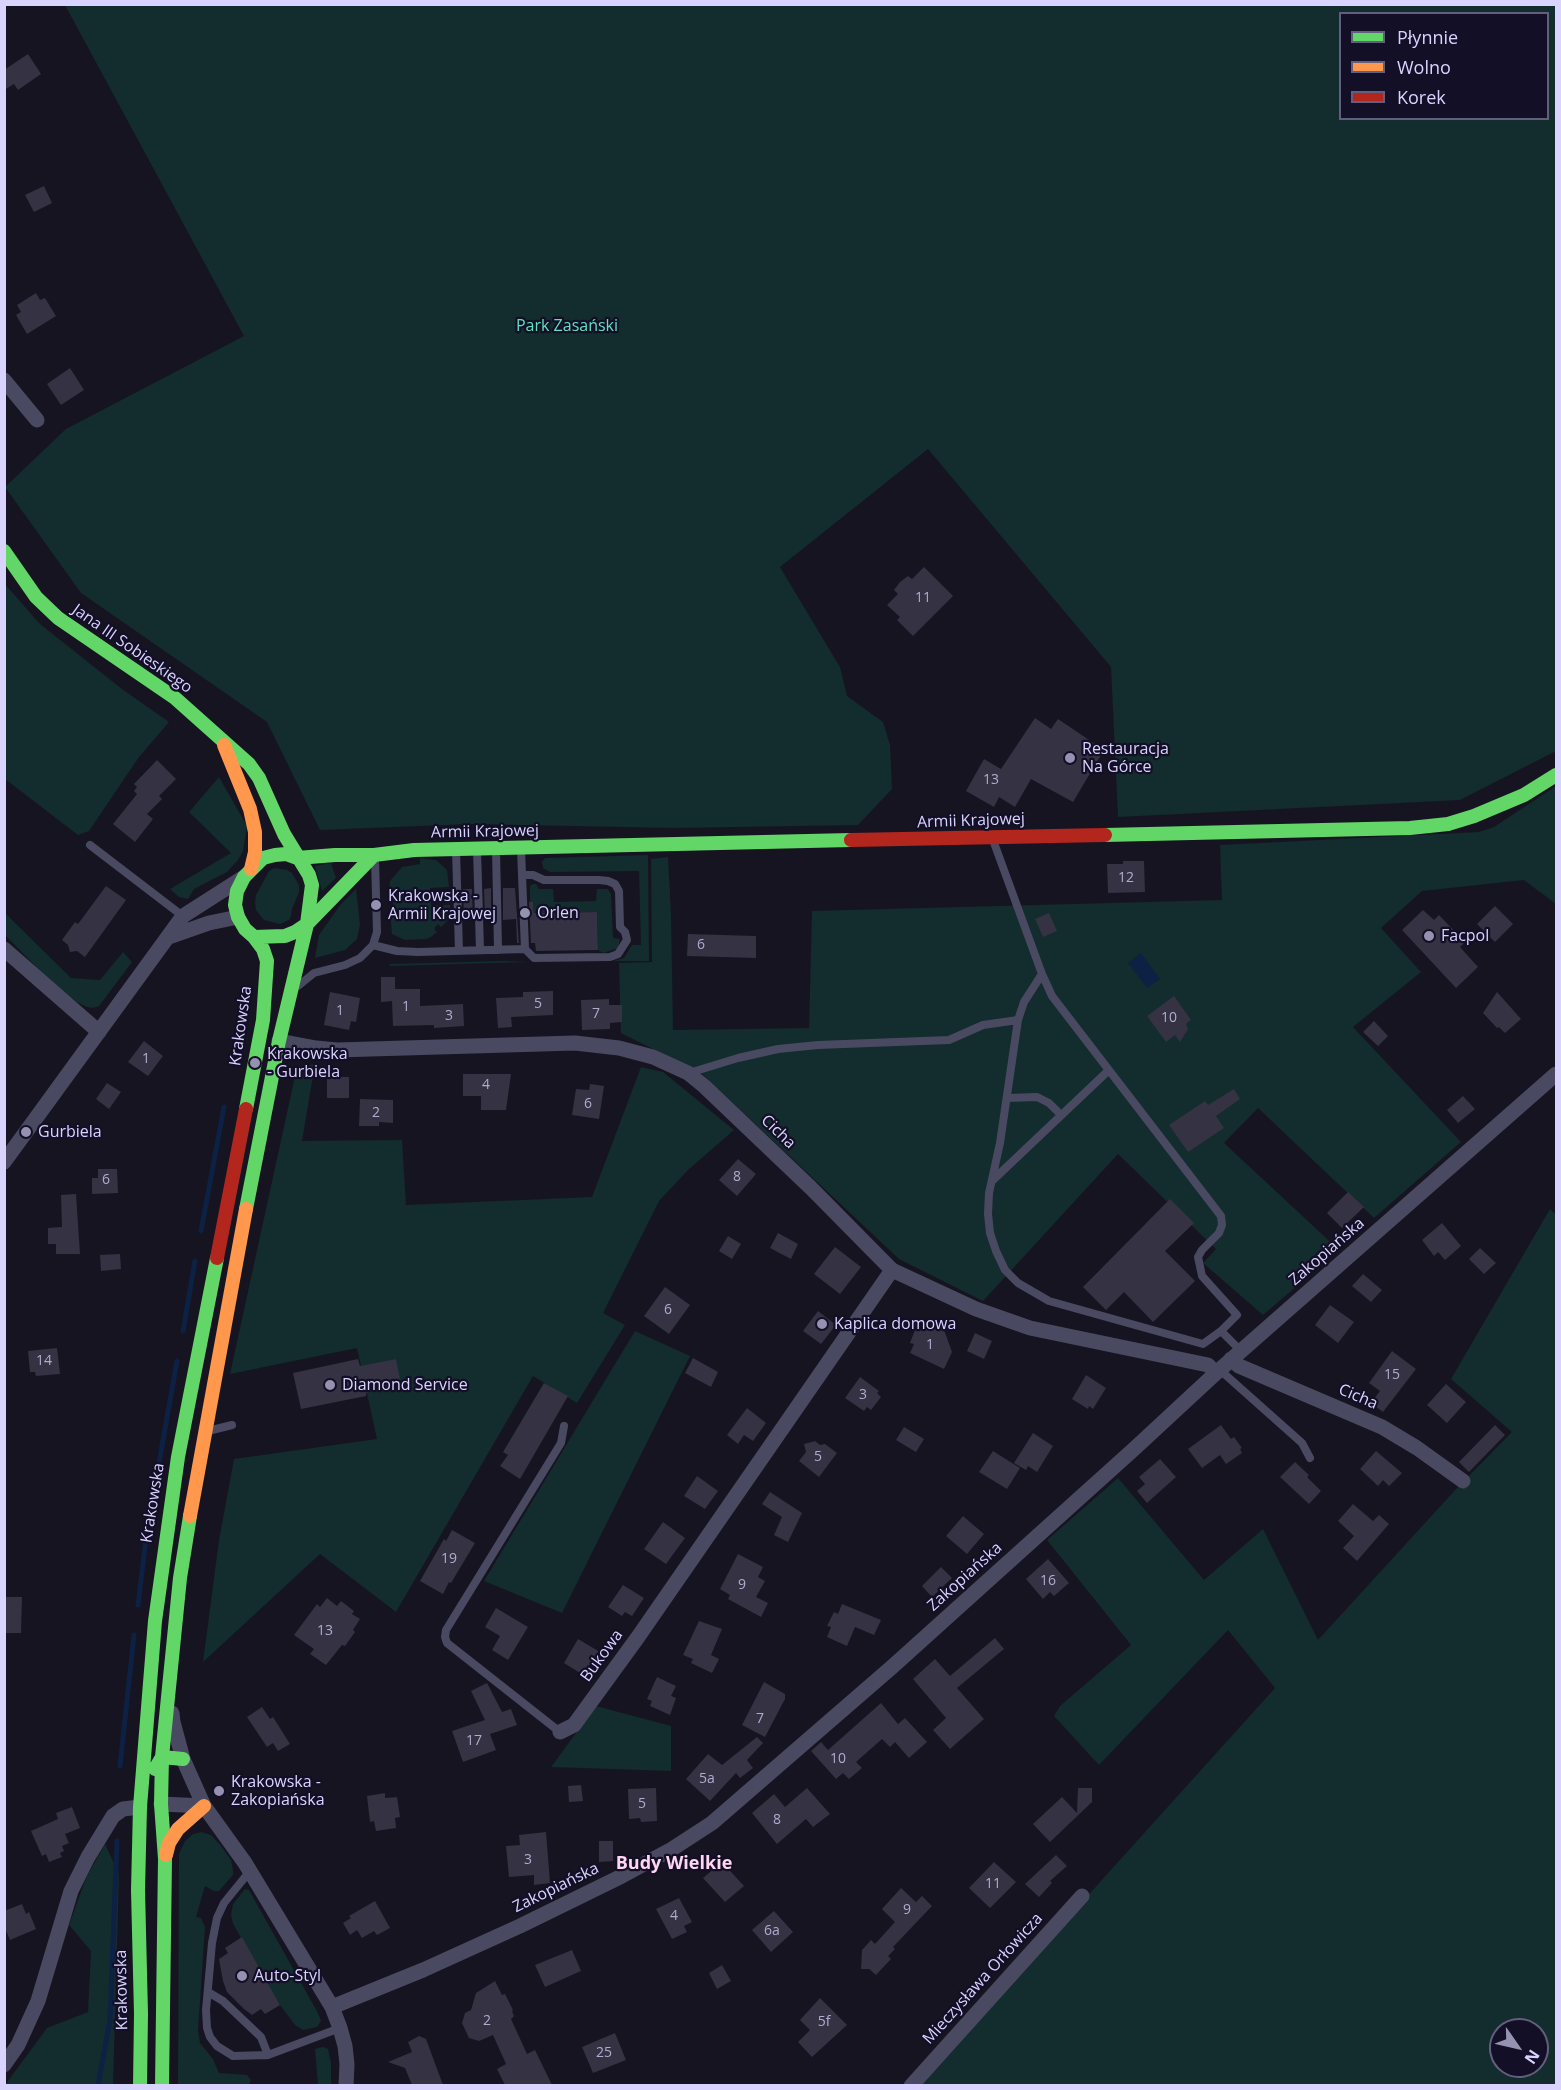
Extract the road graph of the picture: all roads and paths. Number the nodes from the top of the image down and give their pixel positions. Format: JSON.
{"nodes":[{"id":1,"x":4,"y":380,"type":"edge"},
{"id":2,"x":37,"y":420,"type":"dead end"},
{"id":3,"x":4,"y":551,"type":"edge"},
{"id":4,"x":223,"y":742,"type":"junction"},
{"id":5,"x":1557,"y":775,"type":"edge"},
{"id":6,"x":992,"y":837,"type":"junction"},
{"id":7,"x":90,"y":845,"type":"dead end"},
{"id":8,"x":521,"y":847,"type":"junction"},
{"id":9,"x":477,"y":848,"type":"junction"},
{"id":10,"x":496,"y":848,"type":"junction"},
{"id":11,"x":456,"y":849,"type":"junction"},
{"id":12,"x":375,"y":855,"type":"junction"},
{"id":13,"x":297,"y":858,"type":"junction"},
{"id":14,"x":248,"y":873,"type":"junction"},
{"id":15,"x":522,"y":875,"type":"junction"},
{"id":16,"x":183,"y":916,"type":"junction"},
{"id":17,"x":238,"y":917,"type":"junction"},
{"id":18,"x":307,"y":924,"type":"junction"},
{"id":19,"x":196,"y":927,"type":"junction"},
{"id":20,"x":169,"y":937,"type":"junction"},
{"id":21,"x":254,"y":937,"type":"junction"},
{"id":22,"x":373,"y":945,"type":"junction"},
{"id":23,"x":4,"y":949,"type":"edge"},
{"id":24,"x":525,"y":949,"type":"junction"},
{"id":25,"x":480,"y":950,"type":"junction"},
{"id":26,"x":498,"y":950,"type":"junction"},
{"id":27,"x":459,"y":951,"type":"junction"},
{"id":28,"x":1042,"y":974,"type":"junction"},
{"id":29,"x":289,"y":992,"type":"junction"},
{"id":30,"x":1018,"y":1020,"type":"junction"},
{"id":31,"x":99,"y":1032,"type":"junction"},
{"id":32,"x":279,"y":1041,"type":"junction"},
{"id":33,"x":1109,"y":1070,"type":"junction"},
{"id":34,"x":688,"y":1073,"type":"junction"},
{"id":35,"x":1557,"y":1074,"type":"edge"},
{"id":36,"x":1007,"y":1098,"type":"junction"},
{"id":37,"x":1061,"y":1115,"type":"junction"},
{"id":38,"x":4,"y":1162,"type":"edge"},
{"id":39,"x":992,"y":1182,"type":"junction"},
{"id":40,"x":892,"y":1270,"type":"junction"},
{"id":41,"x":1221,"y":1331,"type":"junction"},
{"id":42,"x":1227,"y":1363,"type":"junction"},
{"id":43,"x":232,"y":1425,"type":"dead end"},
{"id":44,"x":564,"y":1426,"type":"dead end"},
{"id":45,"x":205,"y":1431,"type":"junction"},
{"id":46,"x":1310,"y":1458,"type":"dead end"},
{"id":47,"x":1463,"y":1482,"type":"dead end"},
{"id":48,"x":170,"y":1689,"type":"junction"},
{"id":49,"x":560,"y":1732,"type":"joint"},
{"id":50,"x":162,"y":1757,"type":"junction"},
{"id":51,"x":183,"y":1758,"type":"junction"},
{"id":52,"x":141,"y":1800,"type":"junction"},
{"id":53,"x":161,"y":1804,"type":"junction"},
{"id":54,"x":204,"y":1806,"type":"junction"},
{"id":55,"x":165,"y":1859,"type":"junction"},
{"id":56,"x":250,"y":1871,"type":"junction"},
{"id":57,"x":1082,"y":1896,"type":"dead end"},
{"id":58,"x":208,"y":1992,"type":"junction"},
{"id":59,"x":332,"y":2007,"type":"junction"},
{"id":60,"x":340,"y":2028,"type":"junction"},
{"id":61,"x":267,"y":2055,"type":"junction"},
{"id":62,"x":4,"y":2065,"type":"edge"},
{"id":63,"x":140,"y":2085,"type":"edge"},
{"id":64,"x":162,"y":2085,"type":"edge"},
{"id":65,"x":346,"y":2085,"type":"edge"},
{"id":66,"x":911,"y":2085,"type":"edge"}],
"edges":[{"from":1,"to":2,"type":"street"},
{"from":3,"to":4,"type":"main road","name":"Jana III Sobieskiego"},
{"from":4,"to":13,"type":"main road","name":"Jana III Sobieskiego"},
{"from":4,"to":14,"type":"main road","name":"Jana III Sobieskiego"},
{"from":5,"to":6,"type":"main road","name":"Armii Krajowej"},
{"from":6,"to":8,"type":"main road","name":"Armii Krajowej"},
{"from":6,"to":28,"type":"lane"},
{"from":7,"to":16,"type":"lane"},
{"from":8,"to":10,"type":"main road","name":"Armii Krajowej"},
{"from":8,"to":15,"type":"lane"},
{"from":9,"to":10,"type":"main road","name":"Armii Krajowej"},
{"from":9,"to":11,"type":"main road","name":"Armii Krajowej"},
{"from":9,"to":25,"type":"lane"},
{"from":10,"to":26,"type":"lane"},
{"from":11,"to":12,"type":"main road","name":"Armii Krajowej"},
{"from":11,"to":27,"type":"lane"},
{"from":12,"to":13,"type":"main road","name":"Armii Krajowej"},
{"from":12,"to":18,"type":"main road"},
{"from":12,"to":22,"type":"lane"},
{"from":13,"to":14,"type":"main road"},
{"from":13,"to":18,"type":"main road"},
{"from":14,"to":16,"type":"street"},
{"from":14,"to":17,"type":"main road"},
{"from":15,"to":24,"type":"lane"},
{"from":15,"to":24,"type":"lane"},
{"from":16,"to":19,"type":"lane"},
{"from":16,"to":20,"type":"street"},
{"from":17,"to":19,"type":"street"},
{"from":17,"to":21,"type":"main road"},
{"from":18,"to":21,"type":"main road"},
{"from":18,"to":29,"type":"main road"},
{"from":19,"to":20,"type":"street"},
{"from":20,"to":31,"type":"street"},
{"from":21,"to":52,"type":"main road","name":"Krakowska"},
{"from":22,"to":27,"type":"lane"},
{"from":22,"to":29,"type":"lane"},
{"from":23,"to":31,"type":"street"},
{"from":24,"to":26,"type":"lane"},
{"from":25,"to":26,"type":"lane"},
{"from":25,"to":27,"type":"lane"},
{"from":28,"to":30,"type":"lane"},
{"from":28,"to":33,"type":"lane"},
{"from":29,"to":32,"type":"main road"},
{"from":30,"to":34,"type":"lane"},
{"from":30,"to":36,"type":"lane"},
{"from":31,"to":38,"type":"street"},
{"from":32,"to":34,"type":"street","name":"Cicha"},
{"from":32,"to":45,"type":"main road"},
{"from":33,"to":37,"type":"lane"},
{"from":33,"to":41,"type":"lane"},
{"from":34,"to":40,"type":"street","name":"Cicha"},
{"from":35,"to":42,"type":"street","name":"Zakopiańska"},
{"from":36,"to":37,"type":"lane"},
{"from":36,"to":39,"type":"lane"},
{"from":37,"to":39,"type":"lane"},
{"from":39,"to":41,"type":"lane"},
{"from":40,"to":42,"type":"street","name":"Cicha"},
{"from":40,"to":49,"type":"street","name":"Bukowa"},
{"from":41,"to":42,"type":"lane"},
{"from":42,"to":46,"type":"lane"},
{"from":42,"to":47,"type":"street","name":"Cicha"},
{"from":42,"to":59,"type":"street","name":"Zakopiańska"},
{"from":43,"to":45,"type":"lane"},
{"from":44,"to":49,"type":"lane","name":"Bukowa"},
{"from":45,"to":48,"type":"main road"},
{"from":48,"to":50,"type":"main road"},
{"from":48,"to":51,"type":"street"},
{"from":50,"to":51,"type":"main road"},
{"from":50,"to":52,"type":"main road"},
{"from":50,"to":53,"type":"main road"},
{"from":51,"to":54,"type":"street"},
{"from":52,"to":53,"type":"main road"},
{"from":52,"to":62,"type":"street"},
{"from":52,"to":63,"type":"main road","name":"Krakowska"},
{"from":53,"to":54,"type":"street"},
{"from":53,"to":55,"type":"main road"},
{"from":54,"to":55,"type":"main road"},
{"from":54,"to":56,"type":"street"},
{"from":55,"to":64,"type":"main road"},
{"from":56,"to":58,"type":"lane"},
{"from":56,"to":59,"type":"street"},
{"from":57,"to":66,"type":"street","name":"Mieczysława Orłowicza"},
{"from":58,"to":61,"type":"lane"},
{"from":58,"to":61,"type":"lane"},
{"from":59,"to":60,"type":"street"},
{"from":60,"to":61,"type":"lane"},
{"from":60,"to":65,"type":"street"}]}
